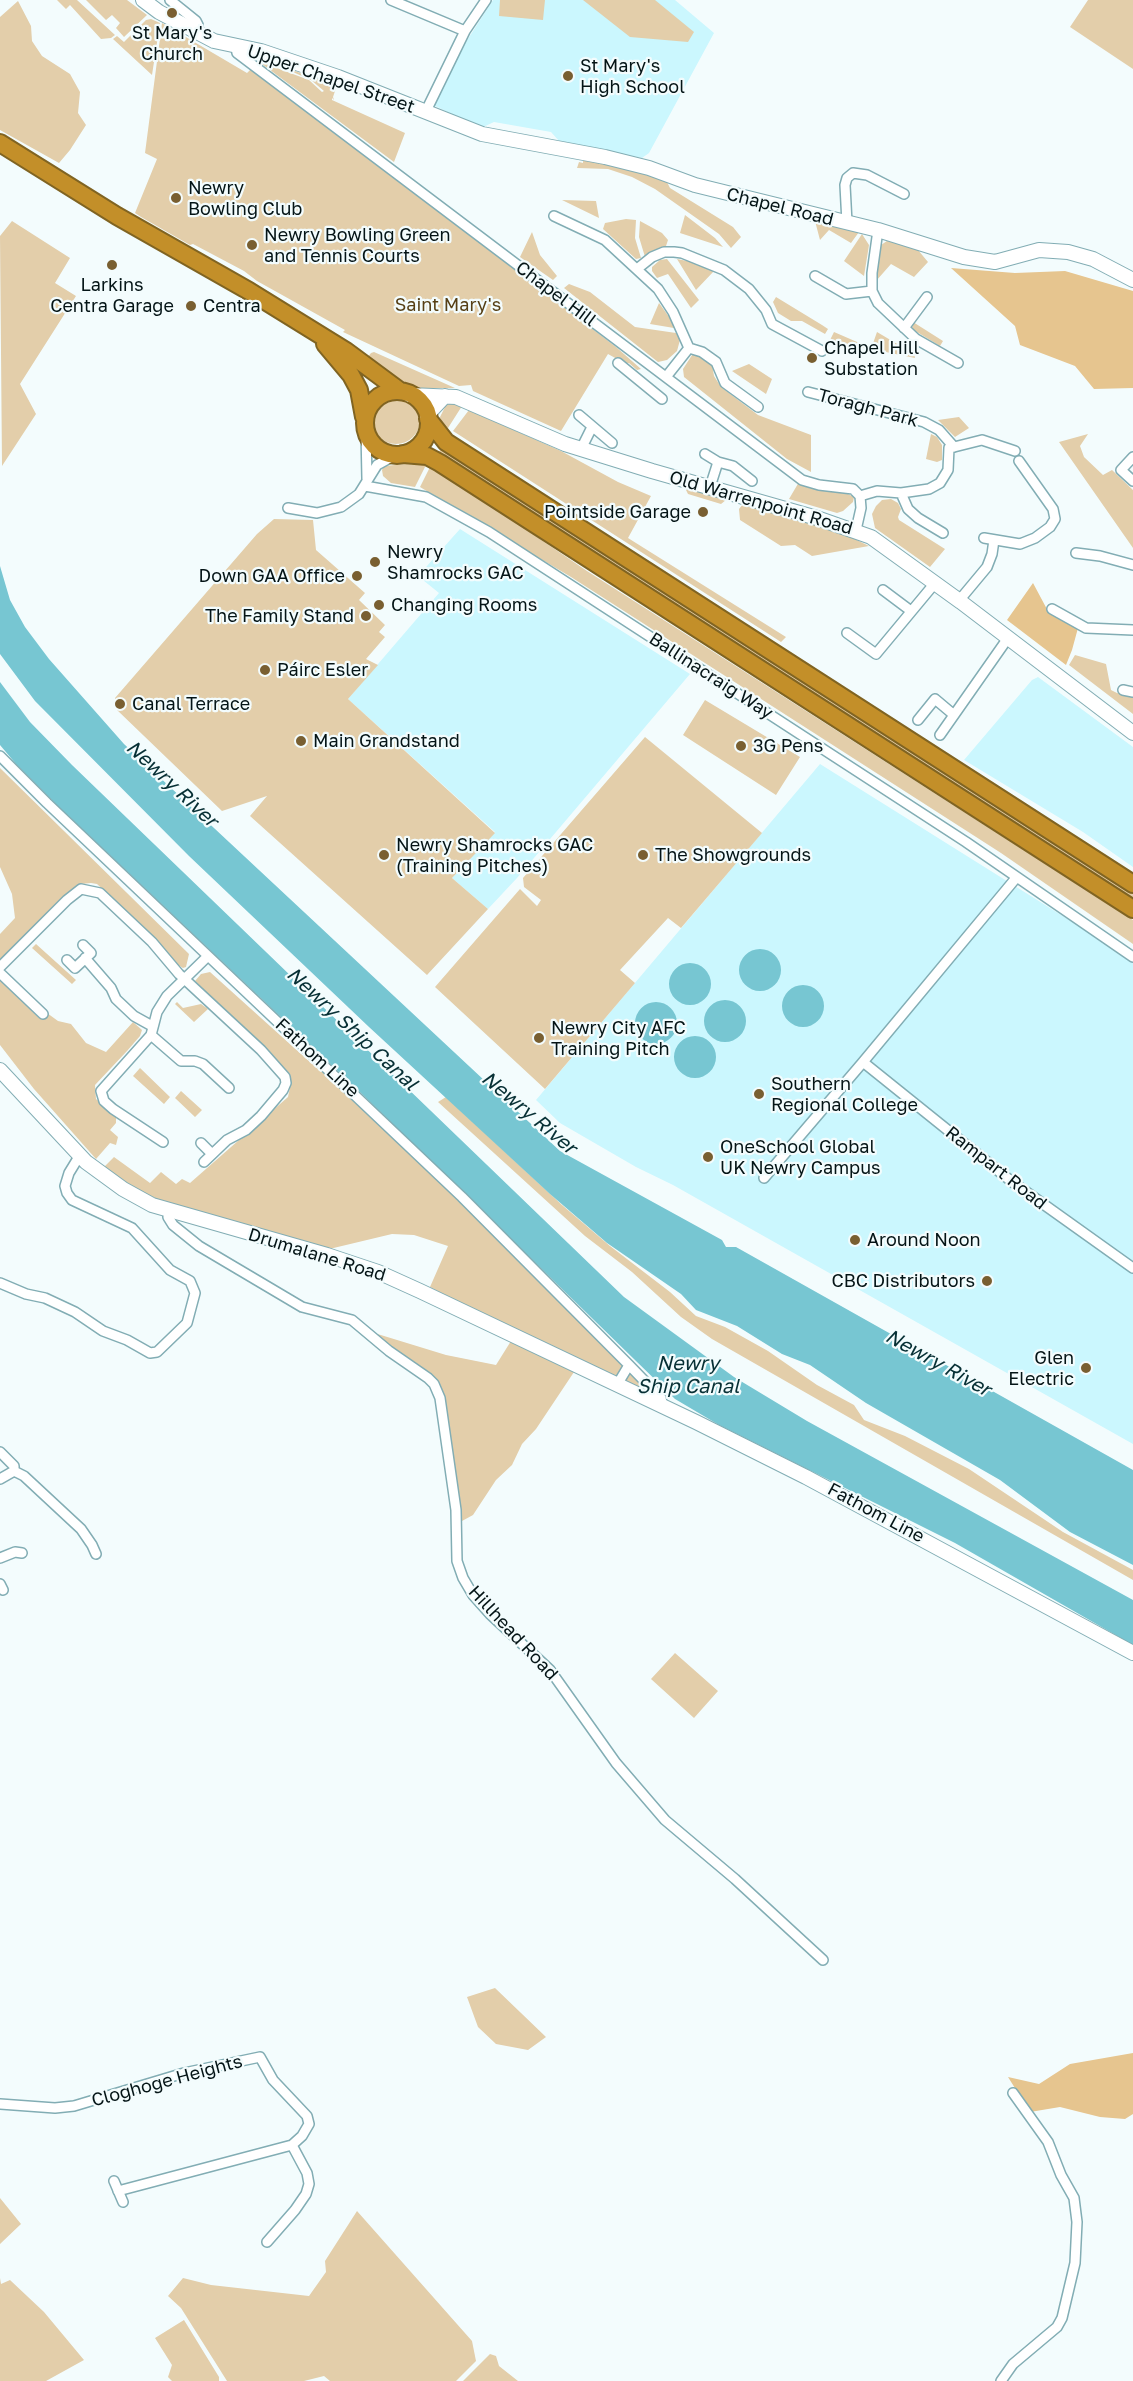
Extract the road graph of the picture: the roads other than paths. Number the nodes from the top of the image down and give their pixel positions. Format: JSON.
{"nodes":[{"id":1,"x":143,"y":0,"type":"edge"},
{"id":2,"x":170,"y":0,"type":"edge"},
{"id":3,"x":391,"y":0,"type":"edge"},
{"id":4,"x":486,"y":0,"type":"edge"},
{"id":5,"x":465,"y":31,"type":"junction"},
{"id":6,"x":195,"y":32,"type":"junction"},
{"id":7,"x":236,"y":47,"type":"junction"},
{"id":8,"x":426,"y":111,"type":"junction"},
{"id":9,"x":0,"y":143,"type":"edge"},
{"id":10,"x":904,"y":194,"type":"dead end"},
{"id":11,"x":554,"y":216,"type":"dead end"},
{"id":12,"x":847,"y":223,"type":"junction"},
{"id":13,"x":878,"y":230,"type":"junction"},
{"id":14,"x":637,"y":269,"type":"junction"},
{"id":15,"x":815,"y":276,"type":"dead end"},
{"id":16,"x":1133,"y":280,"type":"edge"},
{"id":17,"x":873,"y":291,"type":"junction"},
{"id":18,"x":927,"y":297,"type":"dead end"},
{"id":19,"x":904,"y":328,"type":"junction"},
{"id":20,"x":314,"y":332,"type":"junction"},
{"id":21,"x":688,"y":348,"type":"junction"},
{"id":22,"x":822,"y":351,"type":"dead end"},
{"id":23,"x":618,"y":363,"type":"dead end"},
{"id":24,"x":958,"y":363,"type":"dead end"},
{"id":25,"x":652,"y":366,"type":"junction"},
{"id":26,"x":666,"y":377,"type":"junction"},
{"id":27,"x":639,"y":380,"type":"junction"},
{"id":28,"x":808,"y":392,"type":"dead end"},
{"id":29,"x":405,"y":393,"type":"junction"},
{"id":30,"x":445,"y":396,"type":"junction"},
{"id":31,"x":662,"y":399,"type":"dead end"},
{"id":32,"x":758,"y":407,"type":"dead end"},
{"id":33,"x":579,"y":415,"type":"dead end"},
{"id":34,"x":428,"y":417,"type":"junction"},
{"id":35,"x":365,"y":427,"type":"junction"},
{"id":36,"x":592,"y":427,"type":"junction"},
{"id":37,"x":612,"y":443,"type":"dead end"},
{"id":38,"x":954,"y":447,"type":"junction"},
{"id":39,"x":580,"y":449,"type":"junction"},
{"id":40,"x":1015,"y":451,"type":"dead end"},
{"id":41,"x":399,"y":454,"type":"junction"},
{"id":42,"x":705,"y":454,"type":"dead end"},
{"id":43,"x":1133,"y":457,"type":"edge"},
{"id":44,"x":1019,"y":461,"type":"dead end"},
{"id":45,"x":718,"y":462,"type":"junction"},
{"id":46,"x":752,"y":481,"type":"dead end"},
{"id":47,"x":1133,"y":481,"type":"edge"},
{"id":48,"x":366,"y":484,"type":"junction"},
{"id":49,"x":710,"y":487,"type":"junction"},
{"id":50,"x":901,"y":493,"type":"junction"},
{"id":51,"x":860,"y":496,"type":"junction"},
{"id":52,"x":288,"y":508,"type":"dead end"},
{"id":53,"x":856,"y":530,"type":"junction"},
{"id":54,"x":943,"y":533,"type":"dead end"},
{"id":55,"x":984,"y":538,"type":"dead end"},
{"id":56,"x":994,"y":540,"type":"junction"},
{"id":57,"x":1076,"y":553,"type":"dead end"},
{"id":58,"x":1133,"y":565,"type":"edge"},
{"id":59,"x":935,"y":583,"type":"junction"},
{"id":60,"x":883,"y":590,"type":"dead end"},
{"id":61,"x":962,"y":602,"type":"junction"},
{"id":62,"x":1052,"y":609,"type":"dead end"},
{"id":63,"x":911,"y":611,"type":"junction"},
{"id":64,"x":1133,"y":630,"type":"edge"},
{"id":65,"x":847,"y":633,"type":"dead end"},
{"id":66,"x":1008,"y":639,"type":"junction"},
{"id":67,"x":954,"y":715,"type":"junction"},
{"id":68,"x":918,"y":720,"type":"dead end"},
{"id":69,"x":1133,"y":733,"type":"edge"},
{"id":70,"x":940,"y":735,"type":"dead end"},
{"id":71,"x":0,"y":756,"type":"edge"},
{"id":72,"x":1016,"y":878,"type":"junction"},
{"id":73,"x":1133,"y":884,"type":"edge"},
{"id":74,"x":1133,"y":909,"type":"edge"},
{"id":75,"x":82,"y":945,"type":"dead end"},
{"id":76,"x":208,"y":956,"type":"junction"},
{"id":77,"x":1133,"y":957,"type":"edge"},
{"id":78,"x":85,"y":958,"type":"junction"},
{"id":79,"x":67,"y":960,"type":"dead end"},
{"id":80,"x":0,"y":967,"type":"edge"},
{"id":81,"x":0,"y":973,"type":"edge"},
{"id":82,"x":184,"y":978,"type":"junction"},
{"id":83,"x":43,"y":1014,"type":"dead end"},
{"id":84,"x":152,"y":1031,"type":"junction"},
{"id":85,"x":863,"y":1062,"type":"junction"},
{"id":86,"x":0,"y":1070,"type":"edge"},
{"id":87,"x":229,"y":1088,"type":"dead end"},
{"id":88,"x":163,"y":1142,"type":"dead end"},
{"id":89,"x":201,"y":1143,"type":"dead end"},
{"id":90,"x":212,"y":1154,"type":"junction"},
{"id":91,"x":80,"y":1155,"type":"junction"},
{"id":92,"x":204,"y":1162,"type":"dead end"},
{"id":93,"x":764,"y":1178,"type":"dead end"},
{"id":94,"x":169,"y":1212,"type":"junction"},
{"id":95,"x":1133,"y":1268,"type":"edge"},
{"id":96,"x":0,"y":1282,"type":"edge"},
{"id":97,"x":629,"y":1365,"type":"junction"},
{"id":98,"x":617,"y":1385,"type":"junction"},
{"id":99,"x":663,"y":1406,"type":"junction"},
{"id":100,"x":0,"y":1452,"type":"edge"},
{"id":101,"x":14,"y":1471,"type":"junction"},
{"id":102,"x":0,"y":1479,"type":"edge"},
{"id":103,"x":22,"y":1553,"type":"dead end"},
{"id":104,"x":96,"y":1554,"type":"dead end"},
{"id":105,"x":0,"y":1558,"type":"edge"},
{"id":106,"x":1133,"y":1653,"type":"edge"},
{"id":107,"x":823,"y":1960,"type":"dead end"},
{"id":108,"x":1013,"y":2093,"type":"dead end"},
{"id":109,"x":0,"y":2104,"type":"edge"},
{"id":110,"x":292,"y":2145,"type":"junction"},
{"id":111,"x":114,"y":2181,"type":"dead end"},
{"id":112,"x":118,"y":2192,"type":"junction"},
{"id":113,"x":123,"y":2202,"type":"dead end"},
{"id":114,"x":267,"y":2242,"type":"dead end"},
{"id":115,"x":1001,"y":2381,"type":"edge"}],
"edges":[{"from":1,"to":6,"type":"street","name":"Upper Chapel Street"},
{"from":2,"to":6,"type":"street"},
{"from":3,"to":5,"type":"street"},
{"from":4,"to":5,"type":"street"},
{"from":5,"to":8,"type":"street"},
{"from":6,"to":7,"type":"street","name":"Upper Chapel Street"},
{"from":7,"to":8,"type":"street","name":"Upper Chapel Street"},
{"from":7,"to":25,"type":"street","name":"Chapel Hill"},
{"from":8,"to":12,"type":"street","name":"Chapel Road"},
{"from":9,"to":20,"type":"highway"},
{"from":10,"to":12,"type":"street"},
{"from":11,"to":14,"type":"street"},
{"from":12,"to":13,"type":"street","name":"Chapel Road"},
{"from":13,"to":16,"type":"street","name":"Chapel Road"},
{"from":13,"to":17,"type":"street"},
{"from":14,"to":21,"type":"street"},
{"from":14,"to":22,"type":"street"},
{"from":15,"to":17,"type":"street"},
{"from":17,"to":19,"type":"street"},
{"from":18,"to":19,"type":"street"},
{"from":19,"to":24,"type":"street"},
{"from":20,"to":29,"type":"highway"},
{"from":20,"to":35,"type":"highway"},
{"from":21,"to":26,"type":"street"},
{"from":21,"to":32,"type":"street"},
{"from":23,"to":27,"type":"street"},
{"from":25,"to":26,"type":"street","name":"Chapel Hill"},
{"from":25,"to":27,"type":"street"},
{"from":26,"to":51,"type":"street","name":"Chapel Hill"},
{"from":27,"to":31,"type":"street"},
{"from":28,"to":38,"type":"street","name":"Toragh Park"},
{"from":29,"to":30,"type":"street","name":"Old Warrenpoint Road"},
{"from":29,"to":34,"type":"highway"},
{"from":29,"to":35,"type":"highway"},
{"from":30,"to":34,"type":"street"},
{"from":30,"to":39,"type":"street","name":"Old Warrenpoint Road"},
{"from":33,"to":36,"type":"street"},
{"from":34,"to":41,"type":"highway"},
{"from":34,"to":73,"type":"highway"},
{"from":35,"to":41,"type":"highway"},
{"from":35,"to":48,"type":"street"},
{"from":36,"to":37,"type":"street"},
{"from":36,"to":39,"type":"street"},
{"from":38,"to":40,"type":"street"},
{"from":38,"to":50,"type":"street"},
{"from":39,"to":49,"type":"street","name":"Old Warrenpoint Road"},
{"from":41,"to":48,"type":"street"},
{"from":41,"to":74,"type":"highway"},
{"from":42,"to":45,"type":"street"},
{"from":43,"to":47,"type":"street"},
{"from":44,"to":56,"type":"street"},
{"from":45,"to":46,"type":"street"},
{"from":45,"to":49,"type":"street"},
{"from":48,"to":52,"type":"street"},
{"from":48,"to":72,"type":"street","name":"Ballinacraig Way"},
{"from":49,"to":53,"type":"street","name":"Old Warrenpoint Road"},
{"from":50,"to":51,"type":"street"},
{"from":50,"to":54,"type":"street"},
{"from":51,"to":53,"type":"street"},
{"from":53,"to":59,"type":"street","name":"Old Warrenpoint Road"},
{"from":55,"to":56,"type":"street"},
{"from":56,"to":61,"type":"street"},
{"from":57,"to":58,"type":"street"},
{"from":59,"to":61,"type":"street","name":"Old Warrenpoint Road"},
{"from":59,"to":63,"type":"street"},
{"from":60,"to":63,"type":"street"},
{"from":61,"to":66,"type":"street","name":"Old Warrenpoint Road"},
{"from":62,"to":64,"type":"street"},
{"from":63,"to":65,"type":"street"},
{"from":66,"to":67,"type":"street"},
{"from":66,"to":69,"type":"street","name":"Old Warrenpoint Road"},
{"from":67,"to":68,"type":"street"},
{"from":67,"to":70,"type":"street"},
{"from":71,"to":76,"type":"street","name":"Fathom Line"},
{"from":72,"to":77,"type":"street","name":"Ballinacraig Way"},
{"from":72,"to":85,"type":"street"},
{"from":75,"to":78,"type":"street"},
{"from":76,"to":82,"type":"street"},
{"from":76,"to":97,"type":"street","name":"Fathom Line"},
{"from":78,"to":79,"type":"street"},
{"from":78,"to":84,"type":"street"},
{"from":80,"to":82,"type":"street"},
{"from":81,"to":83,"type":"street"},
{"from":82,"to":84,"type":"street"},
{"from":82,"to":90,"type":"street"},
{"from":84,"to":87,"type":"street"},
{"from":84,"to":88,"type":"street"},
{"from":85,"to":93,"type":"street"},
{"from":85,"to":95,"type":"street","name":"Rampart Road"},
{"from":86,"to":91,"type":"street","name":"Drumalane Road"},
{"from":89,"to":90,"type":"street"},
{"from":90,"to":92,"type":"street"},
{"from":91,"to":94,"type":"street","name":"Drumalane Road"},
{"from":91,"to":96,"type":"street"},
{"from":94,"to":98,"type":"street","name":"Drumalane Road"},
{"from":94,"to":107,"type":"street","name":"Hillhead Road"},
{"from":97,"to":98,"type":"street"},
{"from":97,"to":99,"type":"street","name":"Fathom Line"},
{"from":98,"to":99,"type":"street","name":"Drumalane Road"},
{"from":99,"to":106,"type":"street","name":"Fathom Line"},
{"from":100,"to":101,"type":"street"},
{"from":101,"to":102,"type":"street"},
{"from":101,"to":104,"type":"street"},
{"from":103,"to":105,"type":"street"},
{"from":108,"to":115,"type":"street"},
{"from":109,"to":110,"type":"street","name":"Cloghoge Heights"},
{"from":110,"to":112,"type":"street"},
{"from":110,"to":114,"type":"street"},
{"from":111,"to":112,"type":"street"},
{"from":112,"to":113,"type":"street"}]}
